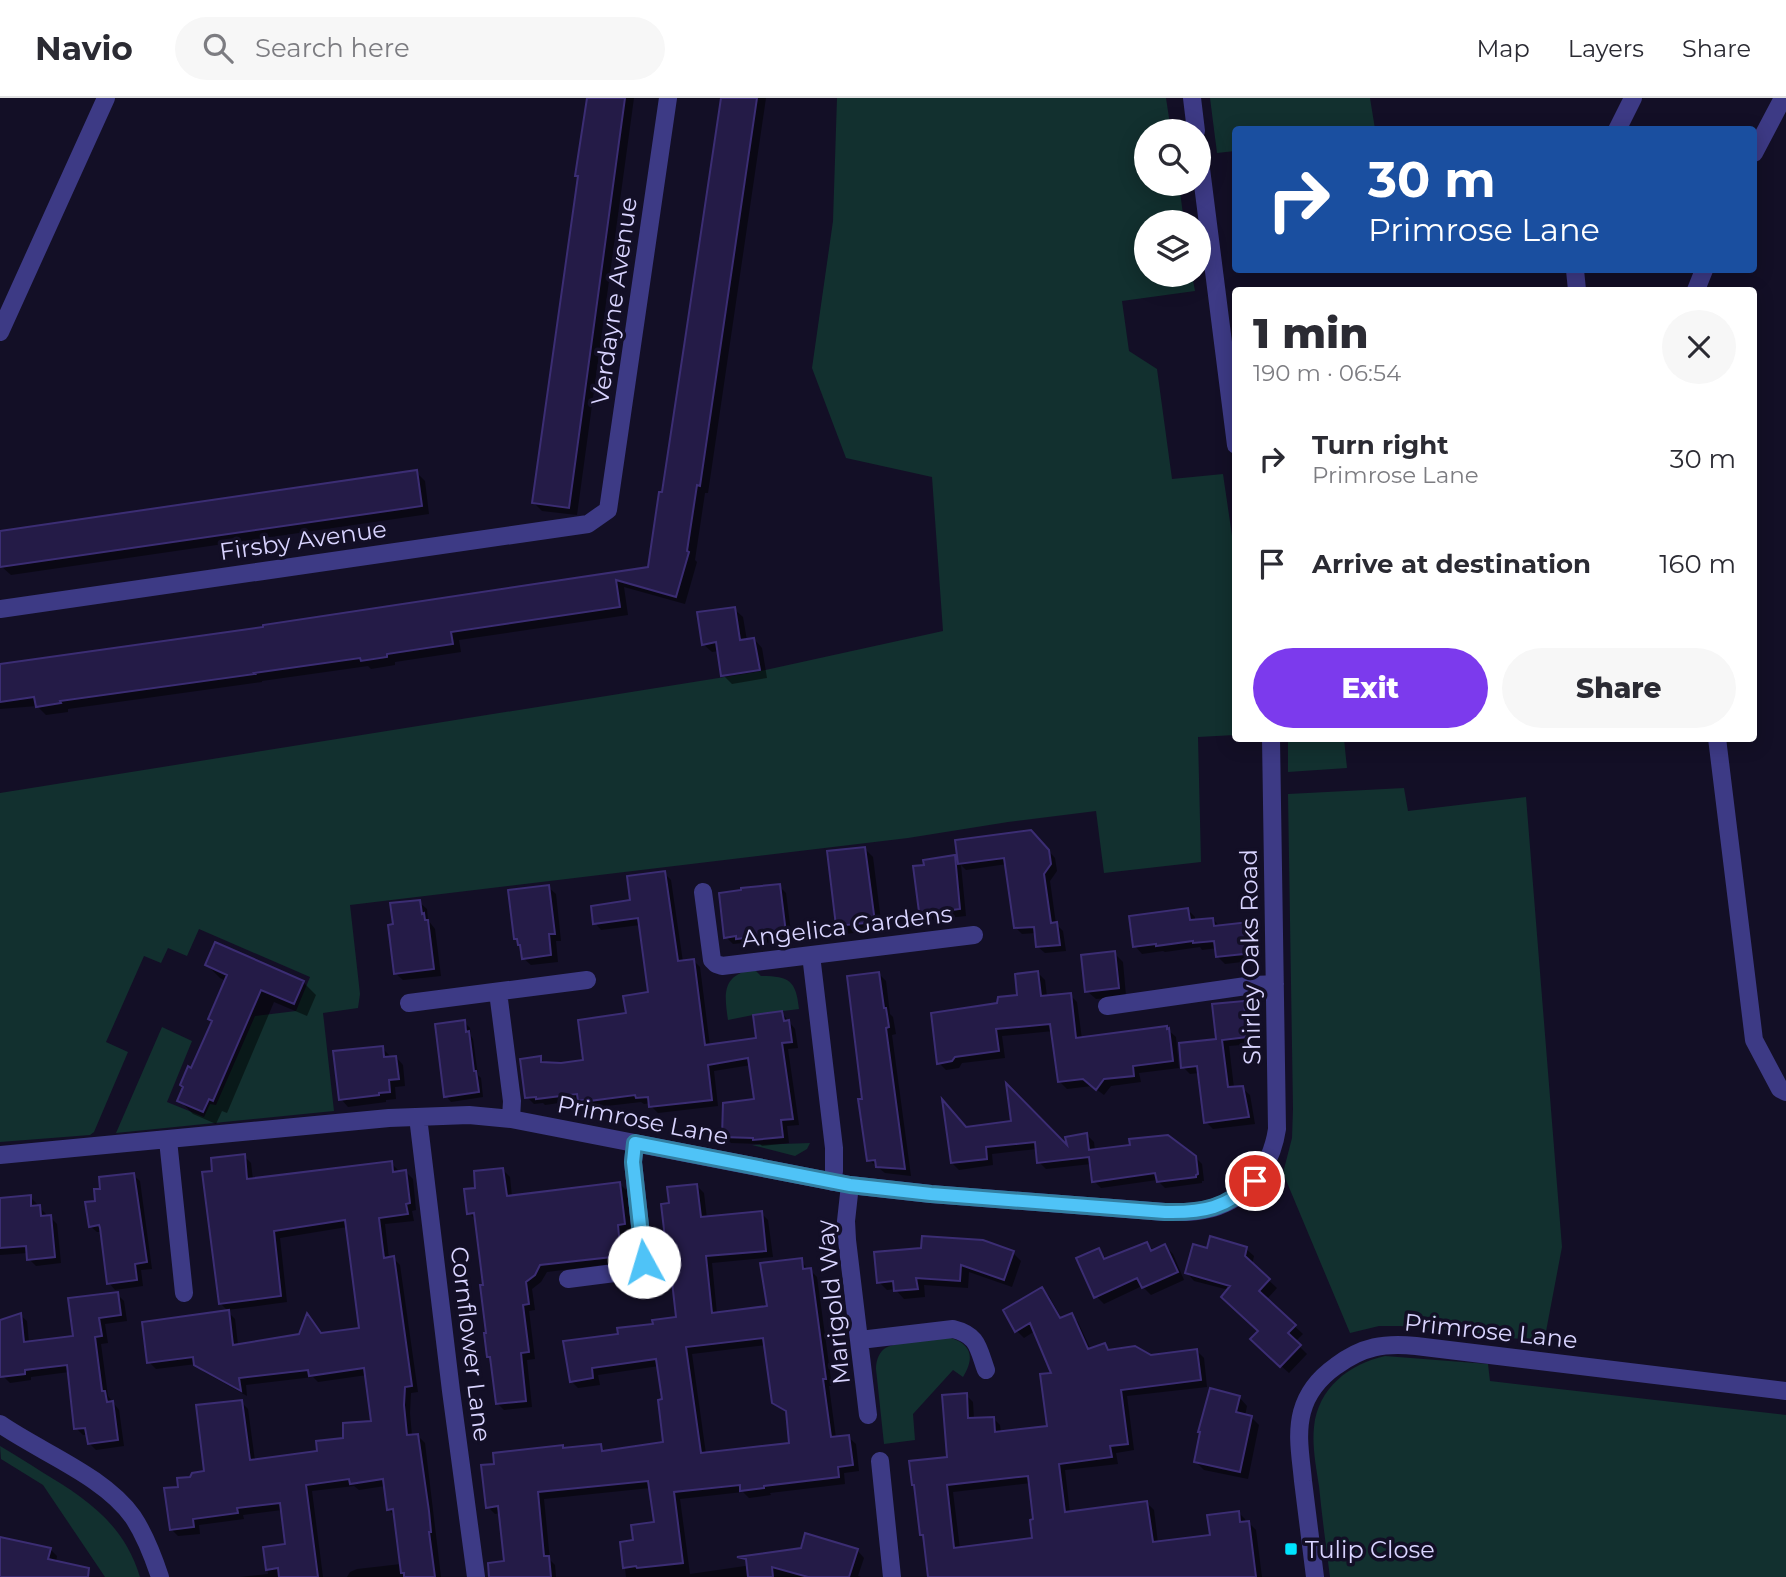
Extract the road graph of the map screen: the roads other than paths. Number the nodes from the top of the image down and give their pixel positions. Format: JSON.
{"nodes":[{"id":1,"x":106,"y":98,"type":"edge"},
{"id":2,"x":668,"y":98,"type":"edge"},
{"id":3,"x":1192,"y":98,"type":"edge"},
{"id":4,"x":1633,"y":98,"type":"edge"},
{"id":5,"x":1783,"y":98,"type":"edge"},
{"id":6,"x":1195,"y":119,"type":"edge"},
{"id":7,"x":1619,"y":126,"type":"edge"},
{"id":8,"x":1757,"y":147,"type":"edge"},
{"id":9,"x":1204,"y":196,"type":"edge"},
{"id":10,"x":0,"y":332,"type":"edge"},
{"id":11,"x":1232,"y":413,"type":"edge"},
{"id":12,"x":608,"y":510,"type":"joint"},
{"id":13,"x":0,"y":609,"type":"edge"},
{"id":14,"x":1271,"y":742,"type":"edge"},
{"id":15,"x":1717,"y":742,"type":"edge"},
{"id":16,"x":703,"y":892,"type":"dead end"},
{"id":17,"x":974,"y":935,"type":"dead end"},
{"id":18,"x":811,"y":955,"type":"junction"},
{"id":19,"x":587,"y":980,"type":"dead end"},
{"id":20,"x":1275,"y":984,"type":"junction"},
{"id":21,"x":498,"y":992,"type":"junction"},
{"id":22,"x":409,"y":1003,"type":"dead end"},
{"id":23,"x":1107,"y":1006,"type":"dead end"},
{"id":24,"x":1786,"y":1091,"type":"edge"},
{"id":25,"x":418,"y":1117,"type":"junction"},
{"id":26,"x":511,"y":1119,"type":"junction"},
{"id":27,"x":168,"y":1140,"type":"junction"},
{"id":28,"x":635,"y":1143,"type":"junction"},
{"id":29,"x":0,"y":1156,"type":"edge"},
{"id":30,"x":1262,"y":1172,"type":"joint"},
{"id":31,"x":841,"y":1184,"type":"junction"},
{"id":32,"x":568,"y":1279,"type":"dead end"},
{"id":33,"x":184,"y":1293,"type":"dead end"},
{"id":34,"x":860,"y":1339,"type":"junction"},
{"id":35,"x":986,"y":1370,"type":"dead end"},
{"id":36,"x":1786,"y":1391,"type":"edge"},
{"id":37,"x":869,"y":1415,"type":"dead end"},
{"id":38,"x":0,"y":1424,"type":"edge"},
{"id":39,"x":880,"y":1461,"type":"dead end"},
{"id":40,"x":160,"y":1577,"type":"edge"},
{"id":41,"x":476,"y":1577,"type":"edge"},
{"id":42,"x":892,"y":1577,"type":"edge"},
{"id":43,"x":1315,"y":1577,"type":"edge"}],
"edges":[{"from":1,"to":10,"type":"street"},
{"from":2,"to":12,"type":"street","name":"Verdayne Avenue"},
{"from":3,"to":6,"type":"street"},
{"from":4,"to":7,"type":"street"},
{"from":5,"to":8,"type":"street"},
{"from":9,"to":11,"type":"street"},
{"from":12,"to":13,"type":"street","name":"Firsby Avenue"},
{"from":14,"to":20,"type":"street","name":"Shirley Oaks Road"},
{"from":15,"to":24,"type":"street"},
{"from":16,"to":18,"type":"street","name":"Angelica Gardens"},
{"from":17,"to":18,"type":"street","name":"Angelica Gardens"},
{"from":18,"to":31,"type":"street","name":"Marigold Way"},
{"from":19,"to":21,"type":"street"},
{"from":20,"to":23,"type":"street"},
{"from":20,"to":30,"type":"street","name":"Shirley Oaks Road"},
{"from":21,"to":22,"type":"street"},
{"from":21,"to":26,"type":"street"},
{"from":25,"to":26,"type":"street","name":"Primrose Lane"},
{"from":25,"to":27,"type":"street","name":"Primrose Lane"},
{"from":25,"to":41,"type":"street","name":"Cornflower Lane"},
{"from":26,"to":28,"type":"street","name":"Primrose Lane"},
{"from":27,"to":29,"type":"street","name":"Primrose Lane"},
{"from":27,"to":33,"type":"street"},
{"from":28,"to":31,"type":"street","name":"Primrose Lane"},
{"from":28,"to":32,"type":"street"},
{"from":30,"to":31,"type":"street","name":"Primrose Lane"},
{"from":31,"to":34,"type":"street","name":"Marigold Way"},
{"from":34,"to":35,"type":"street"},
{"from":34,"to":37,"type":"street","name":"Marigold Way"},
{"from":36,"to":43,"type":"street","name":"Primrose Lane"},
{"from":38,"to":40,"type":"street"},
{"from":39,"to":42,"type":"street"}]}
